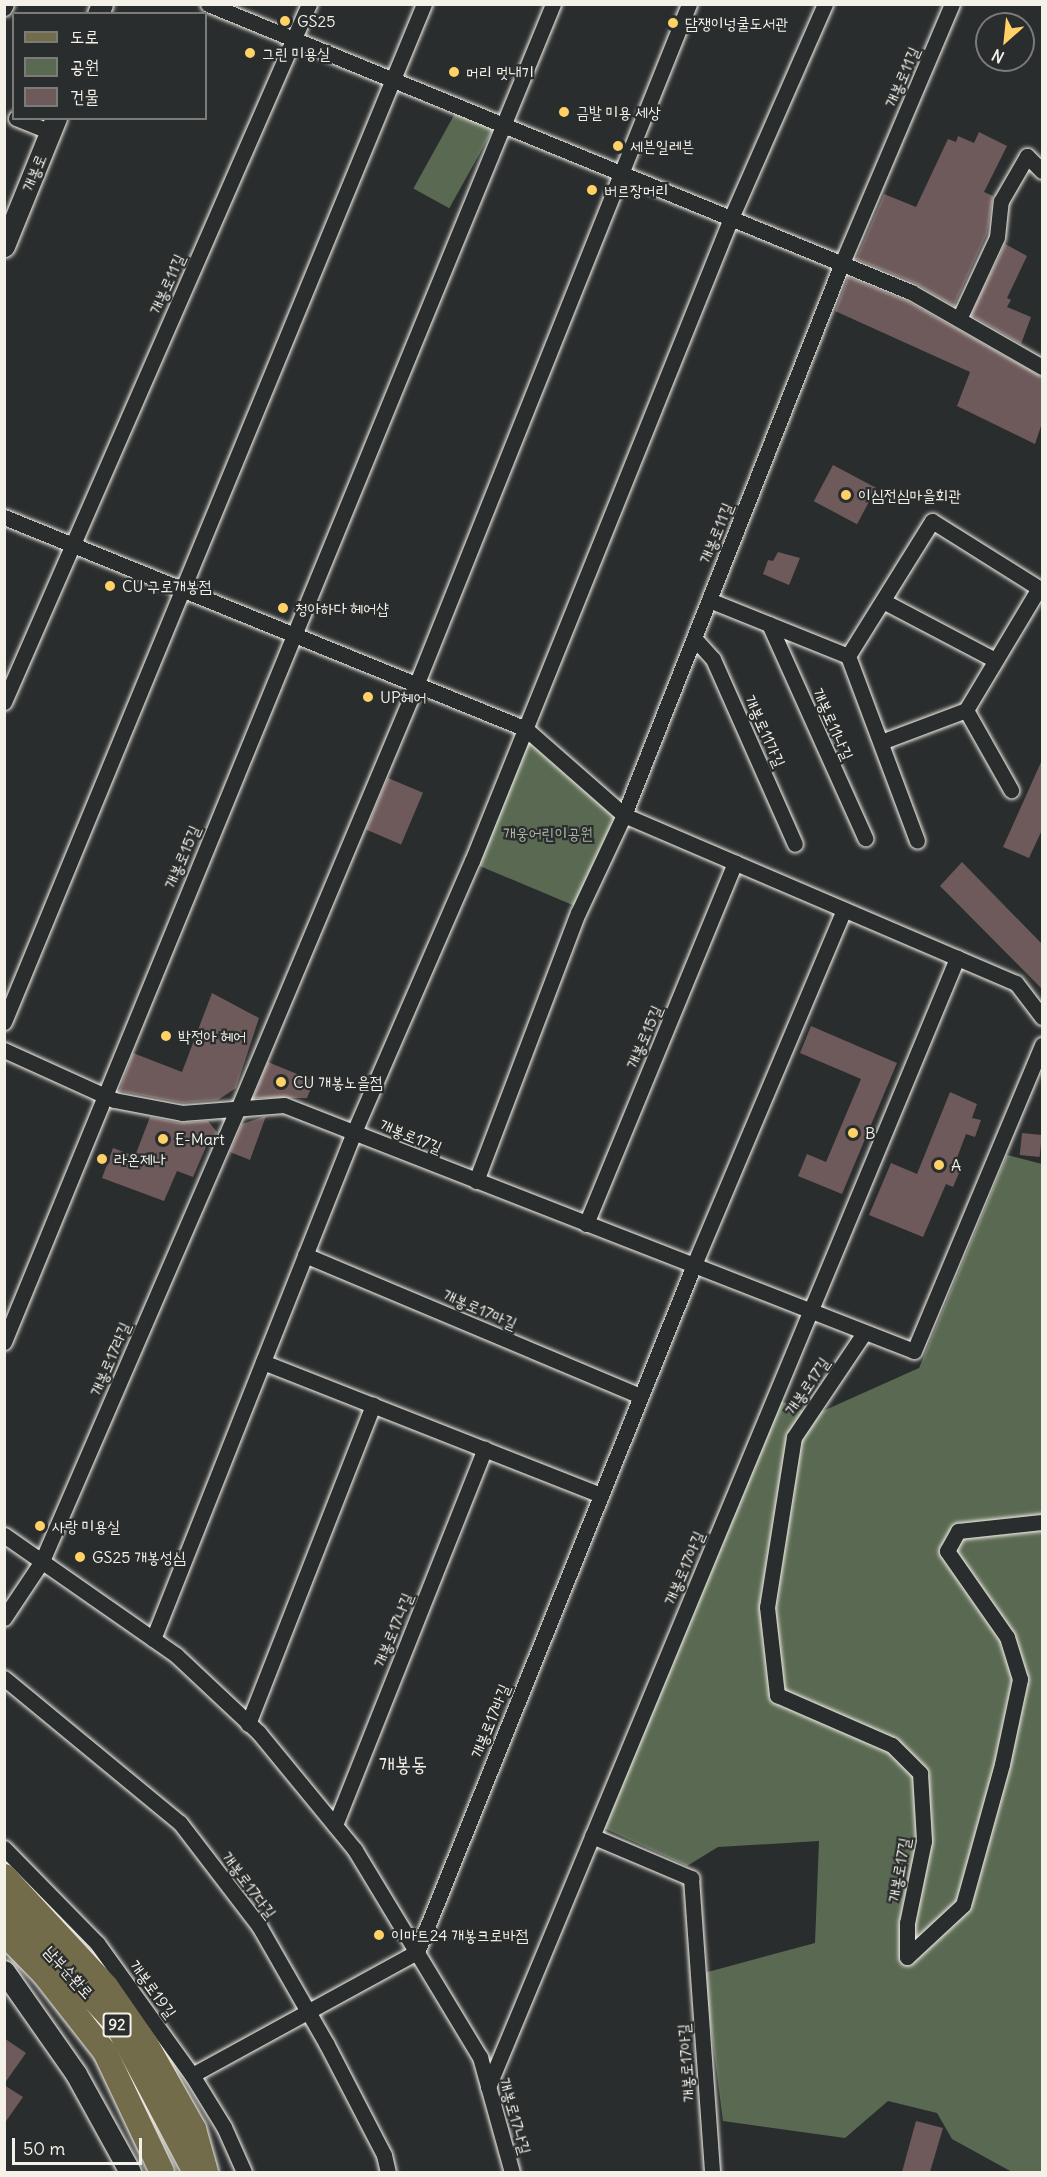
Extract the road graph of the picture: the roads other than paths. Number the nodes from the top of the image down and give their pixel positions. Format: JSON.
{"nodes":[{"id":1,"x":208,"y":4,"type":"edge"},
{"id":2,"x":309,"y":4,"type":"edge"},
{"id":3,"x":423,"y":4,"type":"edge"},
{"id":4,"x":553,"y":4,"type":"edge"},
{"id":5,"x":689,"y":4,"type":"edge"},
{"id":6,"x":825,"y":4,"type":"edge"},
{"id":7,"x":952,"y":4,"type":"edge"},
{"id":8,"x":295,"y":39,"type":"junction"},
{"id":9,"x":393,"y":81,"type":"junction"},
{"id":10,"x":26,"y":120,"type":"edge"},
{"id":11,"x":53,"y":125,"type":"edge"},
{"id":12,"x":502,"y":125,"type":"junction"},
{"id":13,"x":1042,"y":171,"type":"edge"},
{"id":14,"x":619,"y":173,"type":"junction"},
{"id":15,"x":731,"y":218,"type":"junction"},
{"id":16,"x":4,"y":246,"type":"edge"},
{"id":17,"x":842,"y":263,"type":"junction"},
{"id":18,"x":959,"y":319,"type":"junction"},
{"id":19,"x":1042,"y":367,"type":"edge"},
{"id":20,"x":4,"y":517,"type":"edge"},
{"id":21,"x":71,"y":544,"type":"junction"},
{"id":22,"x":180,"y":588,"type":"junction"},
{"id":23,"x":1041,"y":589,"type":"edge"},
{"id":24,"x":709,"y":600,"type":"junction"},
{"id":25,"x":883,"y":601,"type":"junction"},
{"id":26,"x":769,"y":624,"type":"junction"},
{"id":27,"x":294,"y":634,"type":"junction"},
{"id":28,"x":694,"y":638,"type":"junction"},
{"id":29,"x":848,"y":656,"type":"junction"},
{"id":30,"x":995,"y":660,"type":"junction"},
{"id":31,"x":417,"y":683,"type":"junction"},
{"id":32,"x":4,"y":702,"type":"edge"},
{"id":33,"x":966,"y":710,"type":"junction"},
{"id":34,"x":526,"y":729,"type":"junction"},
{"id":35,"x":881,"y":742,"type":"junction"},
{"id":36,"x":1011,"y":790,"type":"dead end"},
{"id":37,"x":624,"y":815,"type":"junction"},
{"id":38,"x":865,"y":838,"type":"dead end"},
{"id":39,"x":917,"y":841,"type":"dead end"},
{"id":40,"x":795,"y":844,"type":"dead end"},
{"id":41,"x":735,"y":864,"type":"junction"},
{"id":42,"x":844,"y":910,"type":"junction"},
{"id":43,"x":957,"y":958,"type":"junction"},
{"id":44,"x":1042,"y":1014,"type":"edge"},
{"id":45,"x":4,"y":1022,"type":"edge"},
{"id":46,"x":1042,"y":1045,"type":"edge"},
{"id":47,"x":4,"y":1050,"type":"edge"},
{"id":48,"x":103,"y":1094,"type":"junction"},
{"id":49,"x":238,"y":1108,"type":"junction"},
{"id":50,"x":354,"y":1132,"type":"junction"},
{"id":51,"x":476,"y":1181,"type":"junction"},
{"id":52,"x":585,"y":1224,"type":"junction"},
{"id":53,"x":305,"y":1255,"type":"junction"},
{"id":54,"x":693,"y":1266,"type":"junction"},
{"id":55,"x":810,"y":1313,"type":"junction"},
{"id":56,"x":864,"y":1333,"type":"junction"},
{"id":57,"x":4,"y":1342,"type":"edge"},
{"id":58,"x":263,"y":1362,"type":"junction"},
{"id":59,"x":640,"y":1396,"type":"junction"},
{"id":60,"x":373,"y":1405,"type":"junction"},
{"id":61,"x":485,"y":1449,"type":"junction"},
{"id":62,"x":601,"y":1495,"type":"junction"},
{"id":63,"x":1042,"y":1522,"type":"edge"},
{"id":64,"x":4,"y":1535,"type":"edge"},
{"id":65,"x":42,"y":1561,"type":"junction"},
{"id":66,"x":4,"y":1618,"type":"edge"},
{"id":67,"x":153,"y":1639,"type":"junction"},
{"id":68,"x":4,"y":1678,"type":"edge"},
{"id":69,"x":248,"y":1724,"type":"junction"},
{"id":70,"x":335,"y":1825,"type":"junction"},
{"id":71,"x":592,"y":1836,"type":"junction"},
{"id":72,"x":4,"y":1848,"type":"edge"},
{"id":73,"x":4,"y":1876,"type":"edge"},
{"id":74,"x":4,"y":1903,"type":"edge"},
{"id":75,"x":4,"y":1933,"type":"edge"},
{"id":76,"x":4,"y":1948,"type":"edge"},
{"id":77,"x":417,"y":1952,"type":"junction"},
{"id":78,"x":4,"y":1971,"type":"edge"},
{"id":79,"x":44,"y":1974,"type":"junction"},
{"id":80,"x":307,"y":2010,"type":"junction"},
{"id":81,"x":192,"y":2075,"type":"junction"},
{"id":82,"x":488,"y":2087,"type":"junction"},
{"id":83,"x":130,"y":2172,"type":"edge"},
{"id":84,"x":162,"y":2172,"type":"edge"},
{"id":85,"x":195,"y":2172,"type":"edge"},
{"id":86,"x":206,"y":2172,"type":"edge"},
{"id":87,"x":244,"y":2172,"type":"edge"},
{"id":88,"x":388,"y":2172,"type":"edge"},
{"id":89,"x":512,"y":2172,"type":"edge"},
{"id":90,"x":712,"y":2172,"type":"edge"}],
"edges":[{"from":1,"to":8,"type":"street"},
{"from":2,"to":8,"type":"street","name":"개봉로11길"},
{"from":3,"to":9,"type":"street"},
{"from":4,"to":12,"type":"street"},
{"from":5,"to":14,"type":"street"},
{"from":6,"to":15,"type":"street"},
{"from":7,"to":17,"type":"street","name":"개봉로11길"},
{"from":8,"to":9,"type":"street"},
{"from":8,"to":21,"type":"street","name":"개봉로11길"},
{"from":9,"to":12,"type":"street"},
{"from":9,"to":22,"type":"street"},
{"from":10,"to":11,"type":"street","name":"개봉로"},
{"from":11,"to":16,"type":"main road","name":"개봉로"},
{"from":12,"to":14,"type":"street"},
{"from":12,"to":27,"type":"street"},
{"from":13,"to":18,"type":"street"},
{"from":14,"to":15,"type":"street"},
{"from":14,"to":31,"type":"street"},
{"from":15,"to":17,"type":"street"},
{"from":15,"to":34,"type":"street"},
{"from":17,"to":18,"type":"street"},
{"from":17,"to":24,"type":"street","name":"개봉로11길"},
{"from":18,"to":19,"type":"street"},
{"from":20,"to":21,"type":"street"},
{"from":21,"to":22,"type":"street"},
{"from":21,"to":32,"type":"street"},
{"from":22,"to":27,"type":"street"},
{"from":22,"to":45,"type":"street"},
{"from":23,"to":25,"type":"street"},
{"from":23,"to":30,"type":"street"},
{"from":24,"to":26,"type":"street"},
{"from":24,"to":28,"type":"street","name":"개봉로11길"},
{"from":25,"to":29,"type":"street"},
{"from":25,"to":30,"type":"street"},
{"from":26,"to":29,"type":"street"},
{"from":26,"to":38,"type":"street","name":"개봉로11나길"},
{"from":27,"to":31,"type":"street"},
{"from":27,"to":48,"type":"street","name":"개봉로15길"},
{"from":28,"to":37,"type":"street","name":"개봉로11길"},
{"from":28,"to":40,"type":"street","name":"개봉로11가길"},
{"from":29,"to":35,"type":"street"},
{"from":30,"to":33,"type":"street"},
{"from":31,"to":34,"type":"street"},
{"from":31,"to":49,"type":"street"},
{"from":33,"to":35,"type":"street"},
{"from":33,"to":36,"type":"street"},
{"from":34,"to":37,"type":"street"},
{"from":34,"to":50,"type":"street"},
{"from":35,"to":39,"type":"street"},
{"from":37,"to":41,"type":"street"},
{"from":37,"to":51,"type":"street"},
{"from":41,"to":42,"type":"street"},
{"from":41,"to":52,"type":"street","name":"개봉로15길"},
{"from":42,"to":43,"type":"street"},
{"from":42,"to":54,"type":"street"},
{"from":43,"to":44,"type":"street"},
{"from":43,"to":55,"type":"street"},
{"from":46,"to":56,"type":"street","name":"개봉로17길"},
{"from":47,"to":48,"type":"street","name":"개봉로17길"},
{"from":48,"to":49,"type":"street","name":"개봉로17길"},
{"from":48,"to":57,"type":"street"},
{"from":49,"to":50,"type":"street","name":"개봉로17길"},
{"from":49,"to":65,"type":"street","name":"개봉로17라길"},
{"from":50,"to":51,"type":"street","name":"개봉로17길"},
{"from":50,"to":53,"type":"street"},
{"from":51,"to":52,"type":"street","name":"개봉로17길"},
{"from":52,"to":54,"type":"street","name":"개봉로17길"},
{"from":53,"to":58,"type":"street"},
{"from":53,"to":59,"type":"street","name":"개봉로17마길"},
{"from":54,"to":55,"type":"street","name":"개봉로17길"},
{"from":54,"to":59,"type":"street","name":"개봉로17바길"},
{"from":55,"to":56,"type":"street","name":"개봉로17길"},
{"from":55,"to":71,"type":"street","name":"개봉로17아길"},
{"from":56,"to":63,"type":"street","name":"개봉로17길"},
{"from":58,"to":60,"type":"street"},
{"from":58,"to":67,"type":"street"},
{"from":59,"to":62,"type":"street","name":"개봉로17바길"},
{"from":60,"to":61,"type":"street"},
{"from":60,"to":69,"type":"street"},
{"from":61,"to":62,"type":"street"},
{"from":61,"to":70,"type":"street","name":"개봉로17나길"},
{"from":62,"to":77,"type":"street","name":"개봉로17바길"},
{"from":64,"to":65,"type":"street","name":"개봉로17나길"},
{"from":65,"to":66,"type":"street","name":"개봉로17라길"},
{"from":65,"to":67,"type":"street","name":"개봉로17나길"},
{"from":67,"to":69,"type":"street","name":"개봉로17나길"},
{"from":68,"to":80,"type":"street","name":"개봉로17다길"},
{"from":69,"to":70,"type":"street","name":"개봉로17나길"},
{"from":70,"to":77,"type":"street","name":"개봉로17나길"},
{"from":71,"to":82,"type":"street","name":"개봉로17아길"},
{"from":71,"to":90,"type":"street","name":"개봉로17아길"},
{"from":72,"to":81,"type":"street","name":"개봉로19길"},
{"from":73,"to":86,"type":"main road"},
{"from":74,"to":85,"type":"main road","name":"남부순환로","number":"92"},
{"from":75,"to":79,"type":"main road","name":"남부순환로","number":"92"},
{"from":76,"to":79,"type":"main road"},
{"from":77,"to":80,"type":"street"},
{"from":77,"to":82,"type":"street","name":"개봉로17나길"},
{"from":78,"to":83,"type":"main road"},
{"from":79,"to":84,"type":"main road","name":"남부순환로","number":"92"},
{"from":80,"to":81,"type":"street"},
{"from":80,"to":88,"type":"street","name":"개봉로17다길"},
{"from":81,"to":87,"type":"street","name":"개봉로19길"},
{"from":82,"to":89,"type":"street","name":"개봉로17나길"}]}
